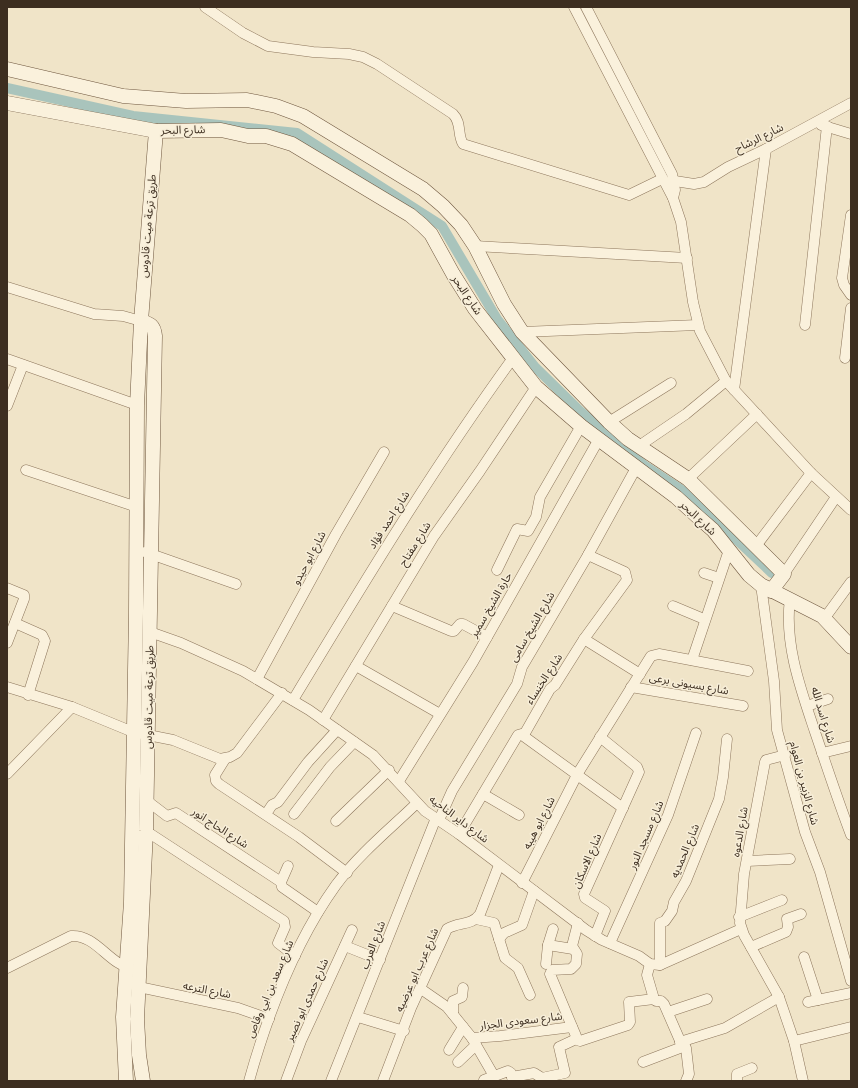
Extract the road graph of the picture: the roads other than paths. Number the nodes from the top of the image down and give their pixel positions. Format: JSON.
{"nodes":[{"id":1,"x":205,"y":7,"type":"edge"},
{"id":2,"x":574,"y":7,"type":"edge"},
{"id":3,"x":586,"y":7,"type":"edge"},
{"id":4,"x":7,"y":69,"type":"edge"},
{"id":5,"x":7,"y":103,"type":"edge"},
{"id":6,"x":851,"y":103,"type":"edge"},
{"id":7,"x":815,"y":123,"type":"junction"},
{"id":8,"x":826,"y":126,"type":"junction"},
{"id":9,"x":156,"y":131,"type":"junction"},
{"id":10,"x":851,"y":134,"type":"edge"},
{"id":11,"x":766,"y":149,"type":"junction"},
{"id":12,"x":662,"y":179,"type":"junction"},
{"id":13,"x":675,"y":181,"type":"junction"},
{"id":14,"x":673,"y":198,"type":"junction"},
{"id":15,"x":851,"y":215,"type":"edge"},
{"id":16,"x":475,"y":246,"type":"junction"},
{"id":17,"x":849,"y":250,"type":"edge"},
{"id":18,"x":687,"y":258,"type":"junction"},
{"id":19,"x":7,"y":287,"type":"edge"},
{"id":20,"x":851,"y":295,"type":"edge"},
{"id":21,"x":851,"y":308,"type":"edge"},
{"id":22,"x":141,"y":321,"type":"junction"},
{"id":23,"x":698,"y":324,"type":"junction"},
{"id":24,"x":805,"y":325,"type":"dead end"},
{"id":25,"x":522,"y":332,"type":"junction"},
{"id":26,"x":513,"y":358,"type":"junction"},
{"id":27,"x":845,"y":358,"type":"dead end"},
{"id":28,"x":7,"y":359,"type":"edge"},
{"id":29,"x":23,"y":365,"type":"junction"},
{"id":30,"x":726,"y":381,"type":"junction"},
{"id":31,"x":671,"y":383,"type":"dead end"},
{"id":32,"x":536,"y":386,"type":"junction"},
{"id":33,"x":734,"y":390,"type":"junction"},
{"id":34,"x":137,"y":405,"type":"junction"},
{"id":35,"x":7,"y":406,"type":"edge"},
{"id":36,"x":757,"y":414,"type":"junction"},
{"id":37,"x":609,"y":422,"type":"junction"},
{"id":38,"x":581,"y":426,"type":"junction"},
{"id":39,"x":600,"y":438,"type":"junction"},
{"id":40,"x":639,"y":446,"type":"junction"},
{"id":41,"x":384,"y":452,"type":"dead end"},
{"id":42,"x":636,"y":468,"type":"junction"},
{"id":43,"x":26,"y":470,"type":"dead end"},
{"id":44,"x":811,"y":473,"type":"junction"},
{"id":45,"x":688,"y":479,"type":"junction"},
{"id":46,"x":836,"y":497,"type":"junction"},
{"id":47,"x":137,"y":507,"type":"junction"},
{"id":48,"x":704,"y":508,"type":"junction"},
{"id":49,"x":851,"y":510,"type":"edge"},
{"id":50,"x":756,"y":546,"type":"junction"},
{"id":51,"x":137,"y":550,"type":"junction"},
{"id":52,"x":729,"y":550,"type":"junction"},
{"id":53,"x":151,"y":555,"type":"junction"},
{"id":54,"x":588,"y":555,"type":"junction"},
{"id":55,"x":497,"y":570,"type":"dead end"},
{"id":56,"x":704,"y":573,"type":"dead end"},
{"id":57,"x":784,"y":574,"type":"junction"},
{"id":58,"x":719,"y":578,"type":"junction"},
{"id":59,"x":851,"y":582,"type":"edge"},
{"id":60,"x":236,"y":584,"type":"dead end"},
{"id":61,"x":7,"y":588,"type":"edge"},
{"id":62,"x":766,"y":588,"type":"junction"},
{"id":63,"x":790,"y":599,"type":"junction"},
{"id":64,"x":392,"y":606,"type":"junction"},
{"id":65,"x":673,"y":606,"type":"dead end"},
{"id":66,"x":143,"y":613,"type":"junction"},
{"id":67,"x":704,"y":619,"type":"junction"},
{"id":68,"x":824,"y":619,"type":"junction"},
{"id":69,"x":15,"y":623,"type":"junction"},
{"id":70,"x":150,"y":632,"type":"junction"},
{"id":71,"x":487,"y":637,"type":"junction"},
{"id":72,"x":584,"y":639,"type":"junction"},
{"id":73,"x":7,"y":643,"type":"edge"},
{"id":74,"x":851,"y":647,"type":"edge"},
{"id":75,"x":692,"y":660,"type":"junction"},
{"id":76,"x":356,"y":666,"type":"junction"},
{"id":77,"x":748,"y":671,"type":"dead end"},
{"id":78,"x":640,"y":674,"type":"junction"},
{"id":79,"x":257,"y":678,"type":"junction"},
{"id":80,"x":7,"y":687,"type":"edge"},
{"id":81,"x":632,"y":687,"type":"junction"},
{"id":82,"x":282,"y":693,"type":"junction"},
{"id":83,"x":28,"y":695,"type":"junction"},
{"id":84,"x":828,"y":699,"type":"dead end"},
{"id":85,"x":292,"y":700,"type":"junction"},
{"id":86,"x":742,"y":706,"type":"dead end"},
{"id":87,"x":807,"y":706,"type":"junction"},
{"id":88,"x":72,"y":707,"type":"junction"},
{"id":89,"x":440,"y":714,"type":"junction"},
{"id":90,"x":323,"y":720,"type":"junction"},
{"id":91,"x":337,"y":730,"type":"junction"},
{"id":92,"x":133,"y":732,"type":"junction"},
{"id":93,"x":696,"y":733,"type":"dead end"},
{"id":94,"x":148,"y":734,"type":"junction"},
{"id":95,"x":522,"y":735,"type":"junction"},
{"id":96,"x":600,"y":737,"type":"junction"},
{"id":97,"x":727,"y":739,"type":"dead end"},
{"id":98,"x":354,"y":742,"type":"junction"},
{"id":99,"x":851,"y":746,"type":"edge"},
{"id":100,"x":822,"y":753,"type":"junction"},
{"id":101,"x":785,"y":755,"type":"junction"},
{"id":102,"x":226,"y":759,"type":"junction"},
{"id":103,"x":389,"y":770,"type":"junction"},
{"id":104,"x":578,"y":773,"type":"junction"},
{"id":105,"x":7,"y":774,"type":"edge"},
{"id":106,"x":398,"y":781,"type":"junction"},
{"id":107,"x":483,"y":794,"type":"junction"},
{"id":108,"x":146,"y":800,"type":"junction"},
{"id":109,"x":418,"y":803,"type":"junction"},
{"id":110,"x":623,"y":808,"type":"junction"},
{"id":111,"x":266,"y":814,"type":"junction"},
{"id":112,"x":294,"y":814,"type":"dead end"},
{"id":113,"x":519,"y":815,"type":"dead end"},
{"id":114,"x":437,"y":819,"type":"junction"},
{"id":115,"x":336,"y":821,"type":"dead end"},
{"id":116,"x":146,"y":831,"type":"junction"},
{"id":117,"x":459,"y":834,"type":"junction"},
{"id":118,"x":851,"y":835,"type":"edge"},
{"id":119,"x":790,"y":859,"type":"dead end"},
{"id":120,"x":747,"y":861,"type":"junction"},
{"id":121,"x":499,"y":865,"type":"junction"},
{"id":122,"x":288,"y":866,"type":"dead end"},
{"id":123,"x":346,"y":873,"type":"junction"},
{"id":124,"x":281,"y":882,"type":"junction"},
{"id":125,"x":522,"y":883,"type":"junction"},
{"id":126,"x":534,"y":891,"type":"junction"},
{"id":127,"x":782,"y":900,"type":"dead end"},
{"id":128,"x":318,"y":912,"type":"junction"},
{"id":129,"x":801,"y":914,"type":"dead end"},
{"id":130,"x":740,"y":918,"type":"junction"},
{"id":131,"x":476,"y":919,"type":"junction"},
{"id":132,"x":578,"y":924,"type":"junction"},
{"id":133,"x":553,"y":929,"type":"dead end"},
{"id":134,"x":741,"y":929,"type":"junction"},
{"id":135,"x":352,"y":930,"type":"dead end"},
{"id":136,"x":595,"y":936,"type":"junction"},
{"id":137,"x":499,"y":939,"type":"junction"},
{"id":138,"x":548,"y":944,"type":"junction"},
{"id":139,"x":610,"y":944,"type":"junction"},
{"id":140,"x":345,"y":946,"type":"junction"},
{"id":141,"x":751,"y":947,"type":"junction"},
{"id":142,"x":573,"y":949,"type":"junction"},
{"id":143,"x":295,"y":956,"type":"junction"},
{"id":144,"x":804,"y":957,"type":"dead end"},
{"id":145,"x":380,"y":960,"type":"junction"},
{"id":146,"x":546,"y":964,"type":"dead end"},
{"id":147,"x":650,"y":964,"type":"junction"},
{"id":148,"x":660,"y":965,"type":"junction"},
{"id":149,"x":7,"y":968,"type":"edge"},
{"id":150,"x":133,"y":968,"type":"junction"},
{"id":151,"x":851,"y":981,"type":"edge"},
{"id":152,"x":139,"y":987,"type":"junction"},
{"id":153,"x":463,"y":988,"type":"dead end"},
{"id":154,"x":421,"y":989,"type":"junction"},
{"id":155,"x":851,"y":993,"type":"edge"},
{"id":156,"x":530,"y":995,"type":"dead end"},
{"id":157,"x":779,"y":997,"type":"junction"},
{"id":158,"x":654,"y":999,"type":"junction"},
{"id":159,"x":706,"y":999,"type":"dead end"},
{"id":160,"x":668,"y":1012,"type":"junction"},
{"id":161,"x":453,"y":1014,"type":"junction"},
{"id":162,"x":358,"y":1017,"type":"junction"},
{"id":163,"x":269,"y":1019,"type":"junction"},
{"id":164,"x":851,"y":1026,"type":"edge"},
{"id":165,"x":464,"y":1027,"type":"junction"},
{"id":166,"x":572,"y":1027,"type":"junction"},
{"id":167,"x":404,"y":1031,"type":"junction"},
{"id":168,"x":575,"y":1039,"type":"junction"},
{"id":169,"x":794,"y":1041,"type":"junction"},
{"id":170,"x":474,"y":1042,"type":"junction"},
{"id":171,"x":682,"y":1044,"type":"junction"},
{"id":172,"x":449,"y":1050,"type":"dead end"},
{"id":173,"x":458,"y":1062,"type":"dead end"},
{"id":174,"x":643,"y":1062,"type":"dead end"},
{"id":175,"x":752,"y":1068,"type":"dead end"},
{"id":176,"x":494,"y":1076,"type":"junction"},
{"id":177,"x":513,"y":1079,"type":"edge"},
{"id":178,"x":484,"y":1080,"type":"dead end"},
{"id":179,"x":126,"y":1081,"type":"edge"},
{"id":180,"x":143,"y":1081,"type":"edge"},
{"id":181,"x":249,"y":1081,"type":"edge"},
{"id":182,"x":286,"y":1081,"type":"edge"},
{"id":183,"x":331,"y":1081,"type":"edge"},
{"id":184,"x":383,"y":1081,"type":"edge"},
{"id":185,"x":686,"y":1081,"type":"edge"},
{"id":186,"x":737,"y":1081,"type":"edge"},
{"id":187,"x":803,"y":1081,"type":"edge"}],
"edges":[{"from":1,"to":12,"type":"street"},
{"from":2,"to":12,"type":"street"},
{"from":3,"to":13,"type":"street"},
{"from":4,"to":16,"type":"street","name":"شارع البحر"},
{"from":5,"to":9,"type":"street","name":"شارع البحر"},
{"from":6,"to":7,"type":"street","name":"شارع الرشاح"},
{"from":7,"to":8,"type":"street"},
{"from":7,"to":11,"type":"street","name":"شارع الرشاح"},
{"from":8,"to":10,"type":"street"},
{"from":8,"to":24,"type":"street"},
{"from":9,"to":22,"type":"street","name":"طريق ترعة ميت قادوس"},
{"from":9,"to":26,"type":"street","name":"شارع البحر"},
{"from":11,"to":13,"type":"street","name":"شارع الرشاح"},
{"from":11,"to":33,"type":"street"},
{"from":12,"to":14,"type":"street"},
{"from":13,"to":14,"type":"street"},
{"from":14,"to":18,"type":"street"},
{"from":15,"to":17,"type":"street"},
{"from":16,"to":18,"type":"street"},
{"from":16,"to":25,"type":"street","name":"شارع البحر"},
{"from":17,"to":20,"type":"street"},
{"from":18,"to":23,"type":"street"},
{"from":19,"to":22,"type":"street"},
{"from":21,"to":27,"type":"street"},
{"from":22,"to":34,"type":"street","name":"طريق ترعة ميت قادوس"},
{"from":22,"to":53,"type":"street","name":"طريق ترعة ميت قادوس"},
{"from":23,"to":25,"type":"street"},
{"from":23,"to":30,"type":"street"},
{"from":25,"to":37,"type":"street","name":"شارع البحر"},
{"from":26,"to":32,"type":"street","name":"شارع البحر"},
{"from":26,"to":85,"type":"street","name":"شارع احمد فؤاد"},
{"from":28,"to":29,"type":"street"},
{"from":29,"to":34,"type":"street"},
{"from":29,"to":35,"type":"street"},
{"from":30,"to":33,"type":"street"},
{"from":30,"to":40,"type":"street"},
{"from":31,"to":37,"type":"street"},
{"from":32,"to":38,"type":"street","name":"شارع البحر"},
{"from":32,"to":64,"type":"street","name":"شارع مفتاح"},
{"from":33,"to":36,"type":"street"},
{"from":34,"to":47,"type":"street","name":"طريق ترعة ميت قادوس"},
{"from":36,"to":44,"type":"street"},
{"from":36,"to":45,"type":"street"},
{"from":37,"to":40,"type":"street","name":"شارع البحر"},
{"from":38,"to":39,"type":"street","name":"شارع البحر"},
{"from":38,"to":55,"type":"street"},
{"from":39,"to":42,"type":"street","name":"شارع البحر"},
{"from":39,"to":71,"type":"street","name":"حارة الشيخ سمير"},
{"from":40,"to":45,"type":"street","name":"شارع البحر"},
{"from":41,"to":79,"type":"street","name":"شارع ابو حيدو"},
{"from":42,"to":48,"type":"street","name":"شارع البحر"},
{"from":42,"to":54,"type":"street","name":"شارع الشيخ سامى"},
{"from":43,"to":47,"type":"street"},
{"from":44,"to":46,"type":"street"},
{"from":44,"to":50,"type":"street"},
{"from":45,"to":48,"type":"street","name":"شارع البحر"},
{"from":46,"to":49,"type":"street"},
{"from":46,"to":57,"type":"street"},
{"from":47,"to":51,"type":"street","name":"طريق ترعة ميت قادوس"},
{"from":48,"to":50,"type":"street","name":"شارع البحر"},
{"from":48,"to":52,"type":"street","name":"شارع البحر"},
{"from":50,"to":57,"type":"street","name":"شارع البحر"},
{"from":51,"to":53,"type":"street"},
{"from":51,"to":66,"type":"street","name":"طريق ترعة ميت قادوس"},
{"from":52,"to":58,"type":"street"},
{"from":52,"to":62,"type":"street","name":"شارع البحر"},
{"from":53,"to":60,"type":"street"},
{"from":53,"to":66,"type":"street","name":"طريق ترعة ميت قادوس"},
{"from":54,"to":72,"type":"street","name":"شارع الخنساء"},
{"from":54,"to":114,"type":"street","name":"شارع الشيخ سامى"},
{"from":56,"to":58,"type":"street"},
{"from":57,"to":62,"type":"street"},
{"from":58,"to":67,"type":"street"},
{"from":59,"to":68,"type":"street"},
{"from":61,"to":69,"type":"street"},
{"from":62,"to":63,"type":"street","name":"شارع البحر"},
{"from":62,"to":101,"type":"street","name":"شارع الزبير بن العوام"},
{"from":63,"to":68,"type":"street","name":"شارع البحر"},
{"from":63,"to":87,"type":"street","name":"شارع اسد الله"},
{"from":64,"to":71,"type":"street"},
{"from":64,"to":76,"type":"street","name":"شارع مفتاح"},
{"from":65,"to":67,"type":"street"},
{"from":66,"to":70,"type":"street","name":"طريق ترعة ميت قادوس"},
{"from":66,"to":92,"type":"street","name":"طريق ترعة ميت قادوس"},
{"from":67,"to":75,"type":"street"},
{"from":68,"to":74,"type":"street","name":"شارع البحر"},
{"from":69,"to":73,"type":"street"},
{"from":69,"to":83,"type":"street"},
{"from":70,"to":79,"type":"street","name":"شارع داير الناحيه"},
{"from":70,"to":94,"type":"street","name":"طريق ترعة ميت قادوس"},
{"from":71,"to":89,"type":"street","name":"حارة الشيخ سمير"},
{"from":72,"to":78,"type":"street"},
{"from":72,"to":95,"type":"street","name":"شارع الخنساء"},
{"from":75,"to":77,"type":"street"},
{"from":75,"to":78,"type":"street"},
{"from":76,"to":89,"type":"street"},
{"from":76,"to":90,"type":"street","name":"شارع مفتاح"},
{"from":78,"to":81,"type":"street"},
{"from":79,"to":82,"type":"street","name":"شارع داير الناحيه"},
{"from":80,"to":83,"type":"street"},
{"from":81,"to":86,"type":"street","name":"شارع بسيونى برعى"},
{"from":81,"to":96,"type":"street"},
{"from":82,"to":85,"type":"street","name":"شارع داير الناحيه"},
{"from":82,"to":102,"type":"street"},
{"from":83,"to":88,"type":"street"},
{"from":84,"to":87,"type":"street"},
{"from":85,"to":90,"type":"street","name":"شارع داير الناحيه"},
{"from":87,"to":100,"type":"street","name":"شارع اسد الله"},
{"from":88,"to":92,"type":"street"},
{"from":88,"to":105,"type":"street"},
{"from":89,"to":106,"type":"street","name":"حارة الشيخ سمير"},
{"from":90,"to":91,"type":"street","name":"شارع داير الناحيه"},
{"from":91,"to":98,"type":"street","name":"شارع داير الناحيه"},
{"from":91,"to":111,"type":"street"},
{"from":92,"to":94,"type":"street"},
{"from":92,"to":150,"type":"street","name":"طريق ترعة ميت قادوس"},
{"from":93,"to":139,"type":"street","name":"شارع مسجد النور"},
{"from":94,"to":102,"type":"street"},
{"from":94,"to":108,"type":"street","name":"طريق ترعة ميت قادوس"},
{"from":95,"to":104,"type":"street"},
{"from":95,"to":107,"type":"street","name":"شارع الخنساء"},
{"from":96,"to":104,"type":"street"},
{"from":96,"to":110,"type":"street","name":"شارع الاسكان"},
{"from":97,"to":148,"type":"street","name":"شارع الحمديه"},
{"from":98,"to":103,"type":"street","name":"شارع داير الناحيه"},
{"from":98,"to":112,"type":"street"},
{"from":99,"to":100,"type":"street"},
{"from":100,"to":118,"type":"street","name":"شارع اسد الله"},
{"from":101,"to":120,"type":"street","name":"شارع الدعوه"},
{"from":101,"to":151,"type":"street","name":"شارع الزبير بن العوام"},
{"from":102,"to":111,"type":"street"},
{"from":103,"to":106,"type":"street","name":"شارع داير الناحيه"},
{"from":103,"to":115,"type":"street"},
{"from":104,"to":110,"type":"street"},
{"from":104,"to":125,"type":"street","name":"شارع ابو هيبه"},
{"from":106,"to":109,"type":"street","name":"شارع داير الناحيه"},
{"from":107,"to":113,"type":"street"},
{"from":107,"to":117,"type":"street","name":"شارع الخنساء"},
{"from":108,"to":116,"type":"street","name":"طريق ترعة ميت قادوس"},
{"from":108,"to":124,"type":"street","name":"شارع الحاج انور"},
{"from":109,"to":114,"type":"street","name":"شارع داير الناحيه"},
{"from":109,"to":123,"type":"street","name":"شارع سعد بن ابي وقاص"},
{"from":110,"to":136,"type":"street","name":"شارع الاسكان"},
{"from":111,"to":123,"type":"street"},
{"from":114,"to":117,"type":"street","name":"شارع داير الناحيه"},
{"from":114,"to":145,"type":"street","name":"شارع العرب"},
{"from":116,"to":143,"type":"street"},
{"from":116,"to":150,"type":"street","name":"طريق ترعة ميت قادوس"},
{"from":117,"to":121,"type":"street","name":"شارع داير الناحيه"},
{"from":119,"to":120,"type":"street"},
{"from":120,"to":130,"type":"street","name":"شارع الدعوه"},
{"from":121,"to":125,"type":"street","name":"شارع داير الناحيه"},
{"from":121,"to":131,"type":"street"},
{"from":122,"to":124,"type":"street"},
{"from":123,"to":128,"type":"street","name":"شارع سعد بن ابي وقاص"},
{"from":124,"to":128,"type":"street","name":"شارع الحاج انور"},
{"from":125,"to":126,"type":"street","name":"شارع داير الناحيه"},
{"from":126,"to":132,"type":"street","name":"شارع داير الناحيه"},
{"from":126,"to":137,"type":"street"},
{"from":127,"to":130,"type":"street"},
{"from":128,"to":143,"type":"street","name":"شارع سعد بن ابي وقاص"},
{"from":129,"to":141,"type":"street"},
{"from":130,"to":134,"type":"street","name":"شارع الدعوه"},
{"from":131,"to":137,"type":"street"},
{"from":131,"to":154,"type":"street","name":"شارع عرب ابو عرضيه"},
{"from":132,"to":136,"type":"street","name":"شارع داير الناحيه"},
{"from":132,"to":142,"type":"street"},
{"from":133,"to":138,"type":"street"},
{"from":134,"to":141,"type":"street"},
{"from":134,"to":148,"type":"street","name":"شارع داير الناحيه"},
{"from":135,"to":140,"type":"street","name":"شارع حمدى ابو نصير"},
{"from":136,"to":139,"type":"street","name":"شارع داير الناحيه"},
{"from":137,"to":156,"type":"street"},
{"from":138,"to":142,"type":"street"},
{"from":138,"to":146,"type":"street"},
{"from":139,"to":147,"type":"street","name":"شارع داير الناحيه"},
{"from":140,"to":145,"type":"street"},
{"from":140,"to":182,"type":"street","name":"شارع حمدى ابو نصير"},
{"from":141,"to":157,"type":"street"},
{"from":142,"to":166,"type":"street"},
{"from":143,"to":163,"type":"street","name":"شارع سعد بن ابي وقاص"},
{"from":144,"to":155,"type":"street"},
{"from":145,"to":162,"type":"street","name":"شارع العرب"},
{"from":147,"to":148,"type":"street","name":"شارع داير الناحيه"},
{"from":147,"to":158,"type":"street"},
{"from":149,"to":150,"type":"street"},
{"from":150,"to":152,"type":"street","name":"طريق ترعة ميت قادوس"},
{"from":150,"to":179,"type":"street","name":"طريق ترعة ميت قادوس"},
{"from":152,"to":163,"type":"street","name":"شارع الترعه"},
{"from":152,"to":180,"type":"street","name":"طريق ترعة ميت قادوس"},
{"from":153,"to":161,"type":"street"},
{"from":154,"to":161,"type":"street","name":"شارع سعودى الجزار"},
{"from":154,"to":167,"type":"street","name":"شارع عرب ابو عرضيه"},
{"from":157,"to":169,"type":"street"},
{"from":157,"to":171,"type":"street"},
{"from":158,"to":160,"type":"street"},
{"from":158,"to":168,"type":"street"},
{"from":159,"to":160,"type":"street"},
{"from":160,"to":171,"type":"street"},
{"from":161,"to":165,"type":"street","name":"شارع سعودى الجزار"},
{"from":162,"to":167,"type":"street"},
{"from":162,"to":183,"type":"street","name":"شارع العرب"},
{"from":163,"to":181,"type":"street","name":"شارع سعد بن ابي وقاص"},
{"from":164,"to":169,"type":"street"},
{"from":165,"to":170,"type":"street","name":"شارع سعودى الجزار"},
{"from":165,"to":172,"type":"street"},
{"from":166,"to":168,"type":"street"},
{"from":166,"to":170,"type":"street","name":"شارع سعودى الجزار"},
{"from":167,"to":184,"type":"street","name":"شارع عرب ابو عرضيه"},
{"from":168,"to":177,"type":"street"},
{"from":169,"to":187,"type":"street"},
{"from":170,"to":173,"type":"street"},
{"from":170,"to":176,"type":"street"},
{"from":171,"to":174,"type":"street"},
{"from":171,"to":185,"type":"street"},
{"from":175,"to":186,"type":"street"},
{"from":176,"to":177,"type":"street"},
{"from":176,"to":178,"type":"street"}]}
